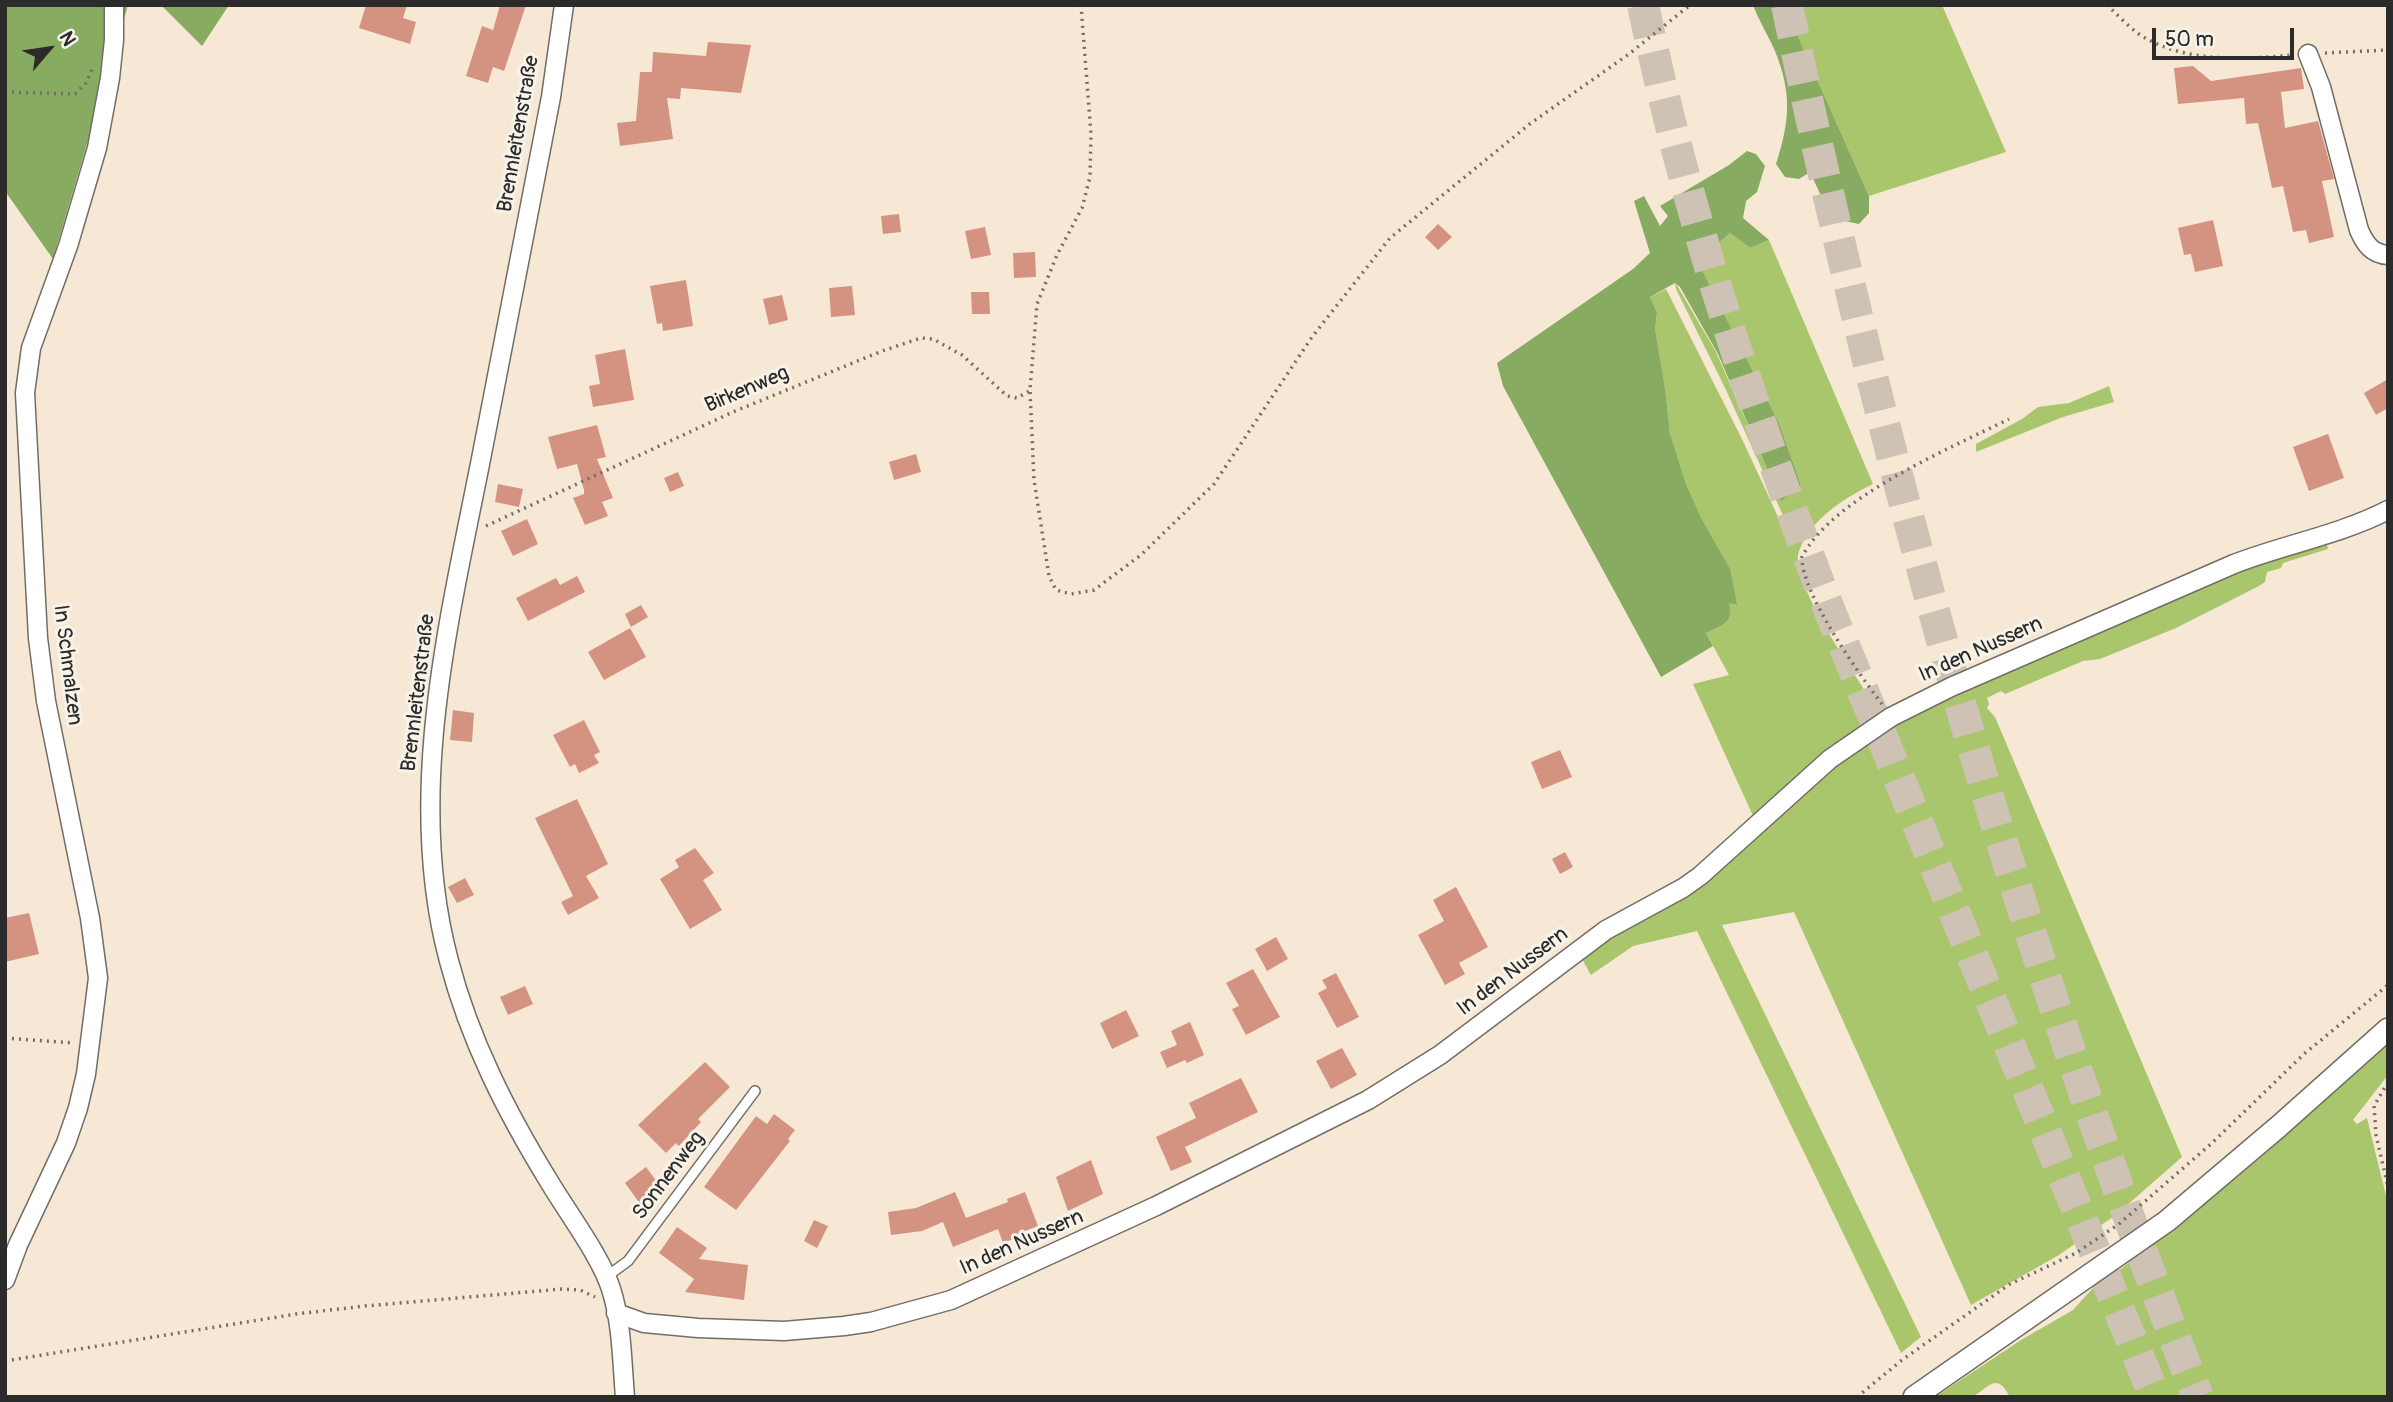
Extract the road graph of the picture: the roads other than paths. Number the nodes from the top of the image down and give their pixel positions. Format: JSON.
{"nodes":[{"id":1,"x":114,"y":5,"type":"edge"},
{"id":2,"x":564,"y":5,"type":"edge"},
{"id":3,"x":2308,"y":54,"type":"road end"},
{"id":4,"x":2388,"y":255,"type":"edge"},
{"id":5,"x":2388,"y":510,"type":"edge"},
{"id":6,"x":2388,"y":1029,"type":"edge"},
{"id":7,"x":755,"y":1091,"type":"dead end"},
{"id":8,"x":607,"y":1278,"type":"junction"},
{"id":9,"x":5,"y":1280,"type":"edge"},
{"id":10,"x":616,"y":1313,"type":"junction"},
{"id":11,"x":625,"y":1397,"type":"edge"},
{"id":12,"x":1914,"y":1397,"type":"edge"}],
"edges":[{"from":1,"to":9,"type":"street","name":"In Schmalzen"},
{"from":2,"to":8,"type":"street","name":"Brennleitenstraße"},
{"from":3,"to":4,"type":"street"},
{"from":5,"to":10,"type":"street","name":"In den Nussern"},
{"from":6,"to":12,"type":"street"},
{"from":7,"to":8,"type":"lane","name":"Sonnenweg"},
{"from":8,"to":10,"type":"street","name":"Brennleitenstraße"},
{"from":10,"to":11,"type":"street","name":"Brennleitenstraße"}]}
